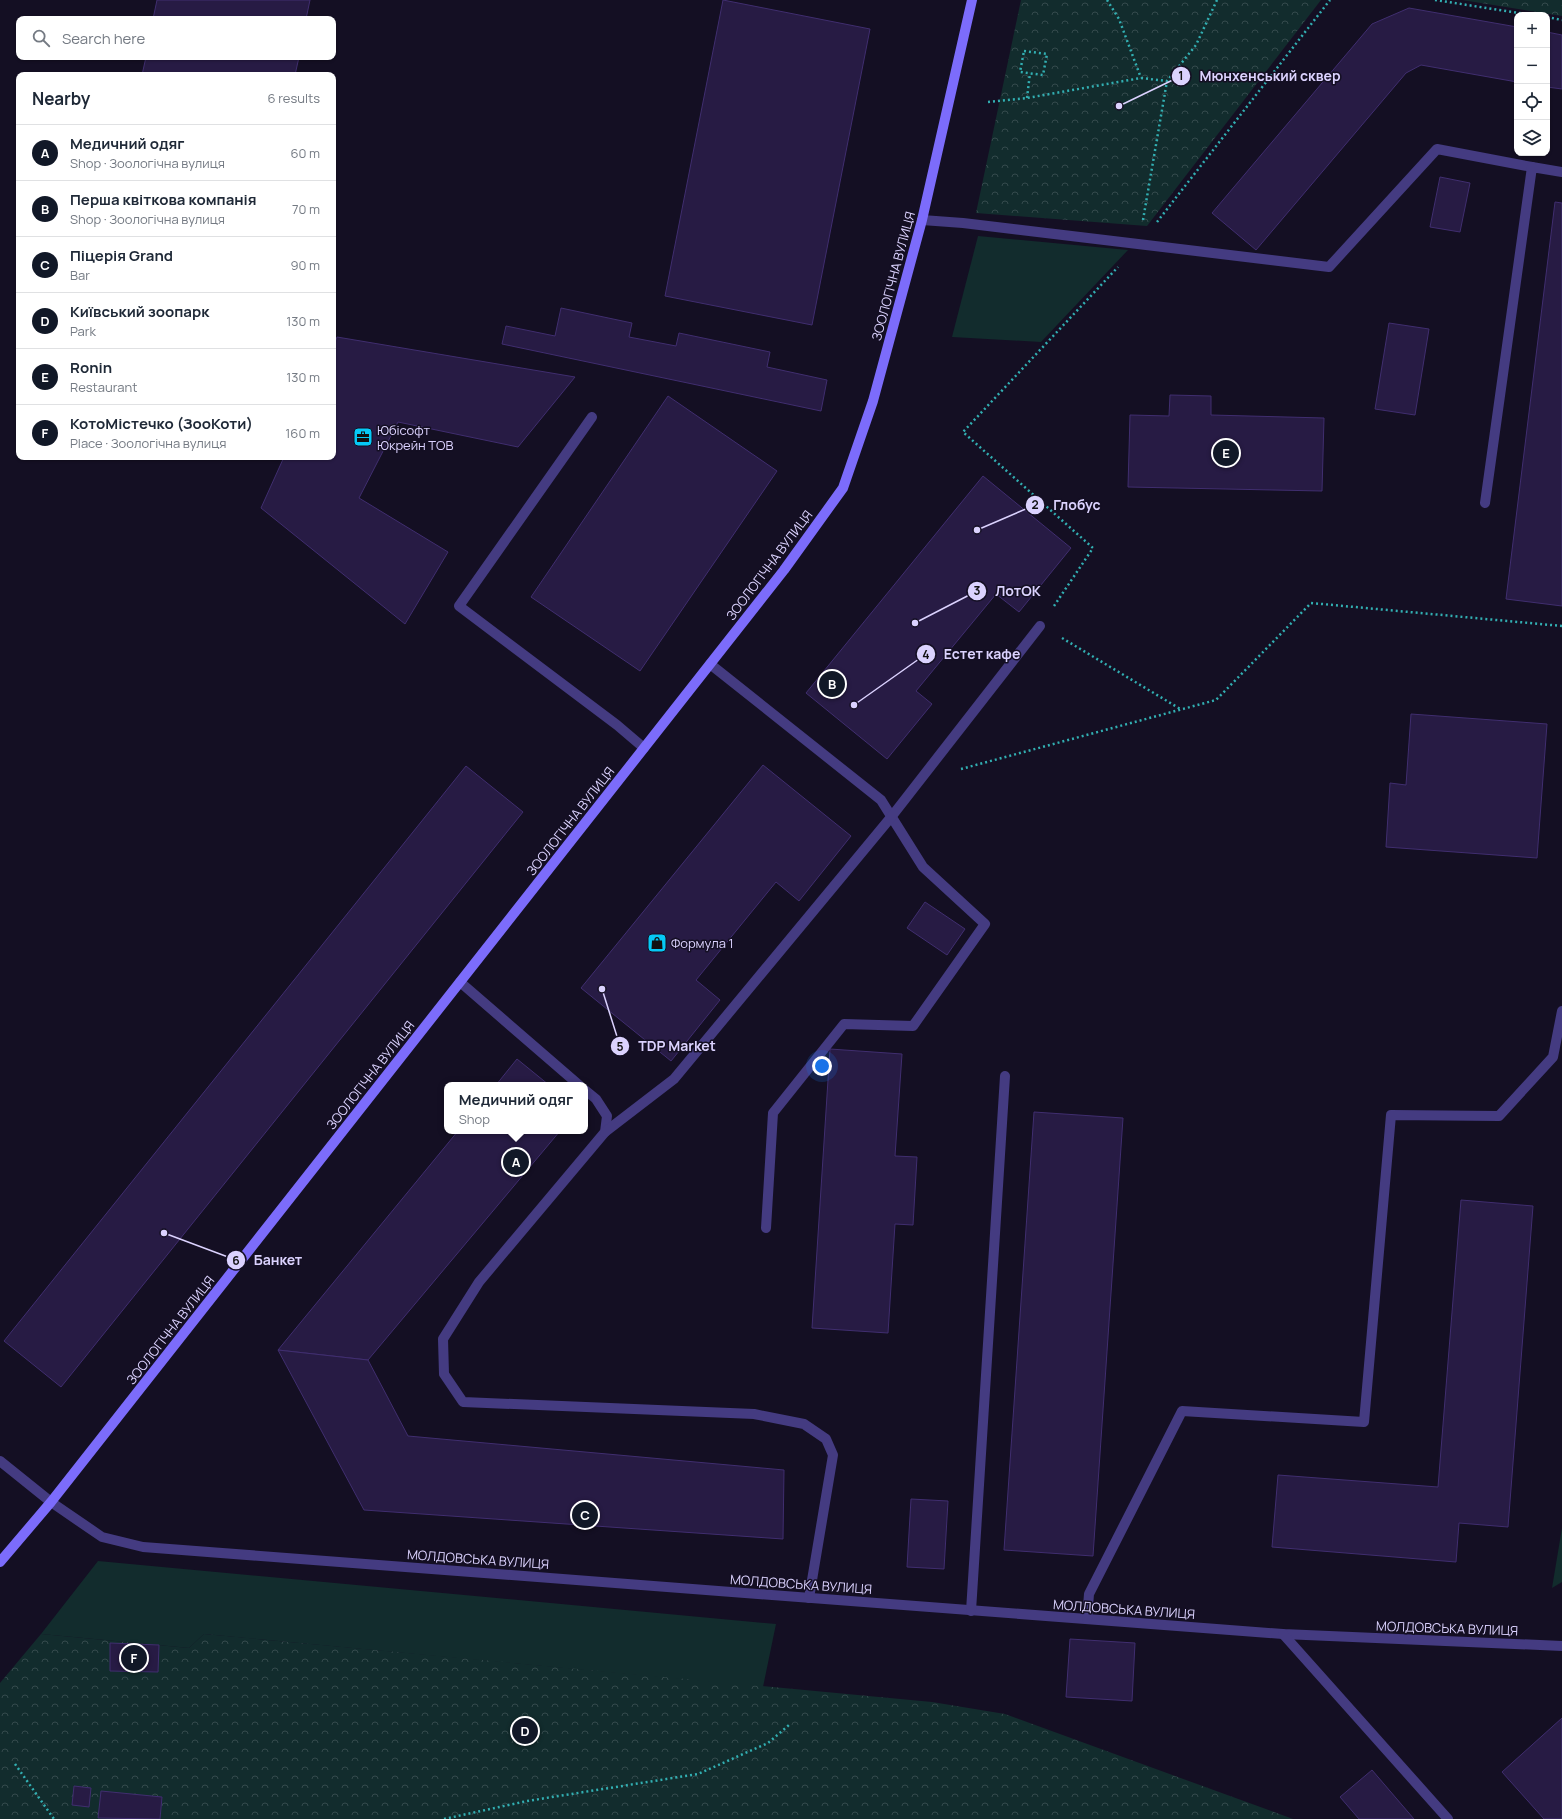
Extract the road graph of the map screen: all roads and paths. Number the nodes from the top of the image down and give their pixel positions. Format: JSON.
{"nodes":[{"id":1,"x":972,"y":0,"type":"edge"},
{"id":2,"x":1107,"y":0,"type":"edge"},
{"id":3,"x":1217,"y":0,"type":"edge"},
{"id":4,"x":1330,"y":0,"type":"edge"},
{"id":5,"x":1435,"y":0,"type":"edge"},
{"id":6,"x":1514,"y":12,"type":"edge"},
{"id":7,"x":1550,"y":18,"type":"edge"},
{"id":8,"x":1562,"y":20,"type":"edge"},
{"id":9,"x":1030,"y":73,"type":"junction"},
{"id":10,"x":1142,"y":78,"type":"junction"},
{"id":11,"x":1167,"y":80,"type":"junction"},
{"id":12,"x":1027,"y":98,"type":"junction"},
{"id":13,"x":988,"y":102,"type":"dead end"},
{"id":14,"x":1532,"y":167,"type":"junction"},
{"id":15,"x":1562,"y":172,"type":"edge"},
{"id":16,"x":922,"y":220,"type":"junction"},
{"id":17,"x":1139,"y":245,"type":"junction"},
{"id":18,"x":592,"y":416,"type":"dead end"},
{"id":19,"x":1485,"y":503,"type":"dead end"},
{"id":20,"x":1040,"y":626,"type":"junction"},
{"id":21,"x":1562,"y":626,"type":"edge"},
{"id":22,"x":710,"y":664,"type":"junction"},
{"id":23,"x":1182,"y":710,"type":"junction"},
{"id":24,"x":644,"y":748,"type":"junction"},
{"id":25,"x":960,"y":769,"type":"dead end"},
{"id":26,"x":892,"y":816,"type":"junction"},
{"id":27,"x":460,"y":982,"type":"junction"},
{"id":28,"x":1562,"y":1011,"type":"edge"},
{"id":29,"x":1005,"y":1076,"type":"dead end"},
{"id":30,"x":576,"y":1082,"type":"edge"},
{"id":31,"x":588,"y":1092,"type":"edge"},
{"id":32,"x":605,"y":1132,"type":"junction"},
{"id":33,"x":766,"y":1228,"type":"dead end"},
{"id":34,"x":0,"y":1461,"type":"edge"},
{"id":35,"x":51,"y":1502,"type":"junction"},
{"id":36,"x":0,"y":1562,"type":"edge"},
{"id":37,"x":809,"y":1598,"type":"junction"},
{"id":38,"x":971,"y":1611,"type":"junction"},
{"id":39,"x":1087,"y":1619,"type":"junction"},
{"id":40,"x":1284,"y":1634,"type":"junction"},
{"id":41,"x":1562,"y":1646,"type":"edge"},
{"id":42,"x":789,"y":1725,"type":"dead end"},
{"id":43,"x":15,"y":1764,"type":"dead end"},
{"id":44,"x":54,"y":1819,"type":"edge"},
{"id":45,"x":444,"y":1819,"type":"edge"},
{"id":46,"x":1448,"y":1819,"type":"edge"}],
"edges":[{"from":1,"to":16,"type":"street","name":"ЗООЛОГІЧНА ВУЛИЦЯ"},
{"from":2,"to":10,"type":"path"},
{"from":3,"to":11,"type":"path"},
{"from":4,"to":17,"type":"path"},
{"from":5,"to":6,"type":"path"},
{"from":7,"to":8,"type":"path"},
{"from":9,"to":9,"type":"path"},
{"from":9,"to":12,"type":"path"},
{"from":10,"to":11,"type":"path"},
{"from":10,"to":12,"type":"path"},
{"from":11,"to":17,"type":"path"},
{"from":12,"to":13,"type":"path"},
{"from":14,"to":15,"type":"lane"},
{"from":14,"to":17,"type":"lane"},
{"from":14,"to":19,"type":"lane"},
{"from":16,"to":17,"type":"lane"},
{"from":16,"to":22,"type":"street","name":"ЗООЛОГІЧНА ВУЛИЦЯ"},
{"from":17,"to":20,"type":"path"},
{"from":18,"to":24,"type":"lane"},
{"from":20,"to":23,"type":"path"},
{"from":20,"to":26,"type":"lane"},
{"from":21,"to":23,"type":"path"},
{"from":22,"to":24,"type":"street","name":"ЗООЛОГІЧНА ВУЛИЦЯ"},
{"from":22,"to":26,"type":"lane"},
{"from":23,"to":25,"type":"path"},
{"from":24,"to":27,"type":"street","name":"ЗООЛОГІЧНА ВУЛИЦЯ"},
{"from":26,"to":32,"type":"lane"},
{"from":26,"to":33,"type":"lane"},
{"from":27,"to":30,"type":"lane"},
{"from":27,"to":35,"type":"street","name":"ЗООЛОГІЧНА ВУЛИЦЯ"},
{"from":28,"to":39,"type":"lane"},
{"from":29,"to":38,"type":"lane"},
{"from":31,"to":32,"type":"lane"},
{"from":32,"to":37,"type":"lane"},
{"from":34,"to":35,"type":"lane","name":"МОЛДОВСЬКА ВУЛИЦЯ"},
{"from":35,"to":36,"type":"street","name":"ЗООЛОГІЧНА ВУЛИЦЯ"},
{"from":35,"to":37,"type":"lane","name":"МОЛДОВСЬКА ВУЛИЦЯ"},
{"from":37,"to":38,"type":"lane","name":"МОЛДОВСЬКА ВУЛИЦЯ"},
{"from":38,"to":39,"type":"lane","name":"МОЛДОВСЬКА ВУЛИЦЯ"},
{"from":39,"to":40,"type":"lane","name":"МОЛДОВСЬКА ВУЛИЦЯ"},
{"from":40,"to":41,"type":"lane","name":"МОЛДОВСЬКА ВУЛИЦЯ"},
{"from":40,"to":46,"type":"lane"},
{"from":42,"to":45,"type":"path"},
{"from":43,"to":44,"type":"path"}]}
